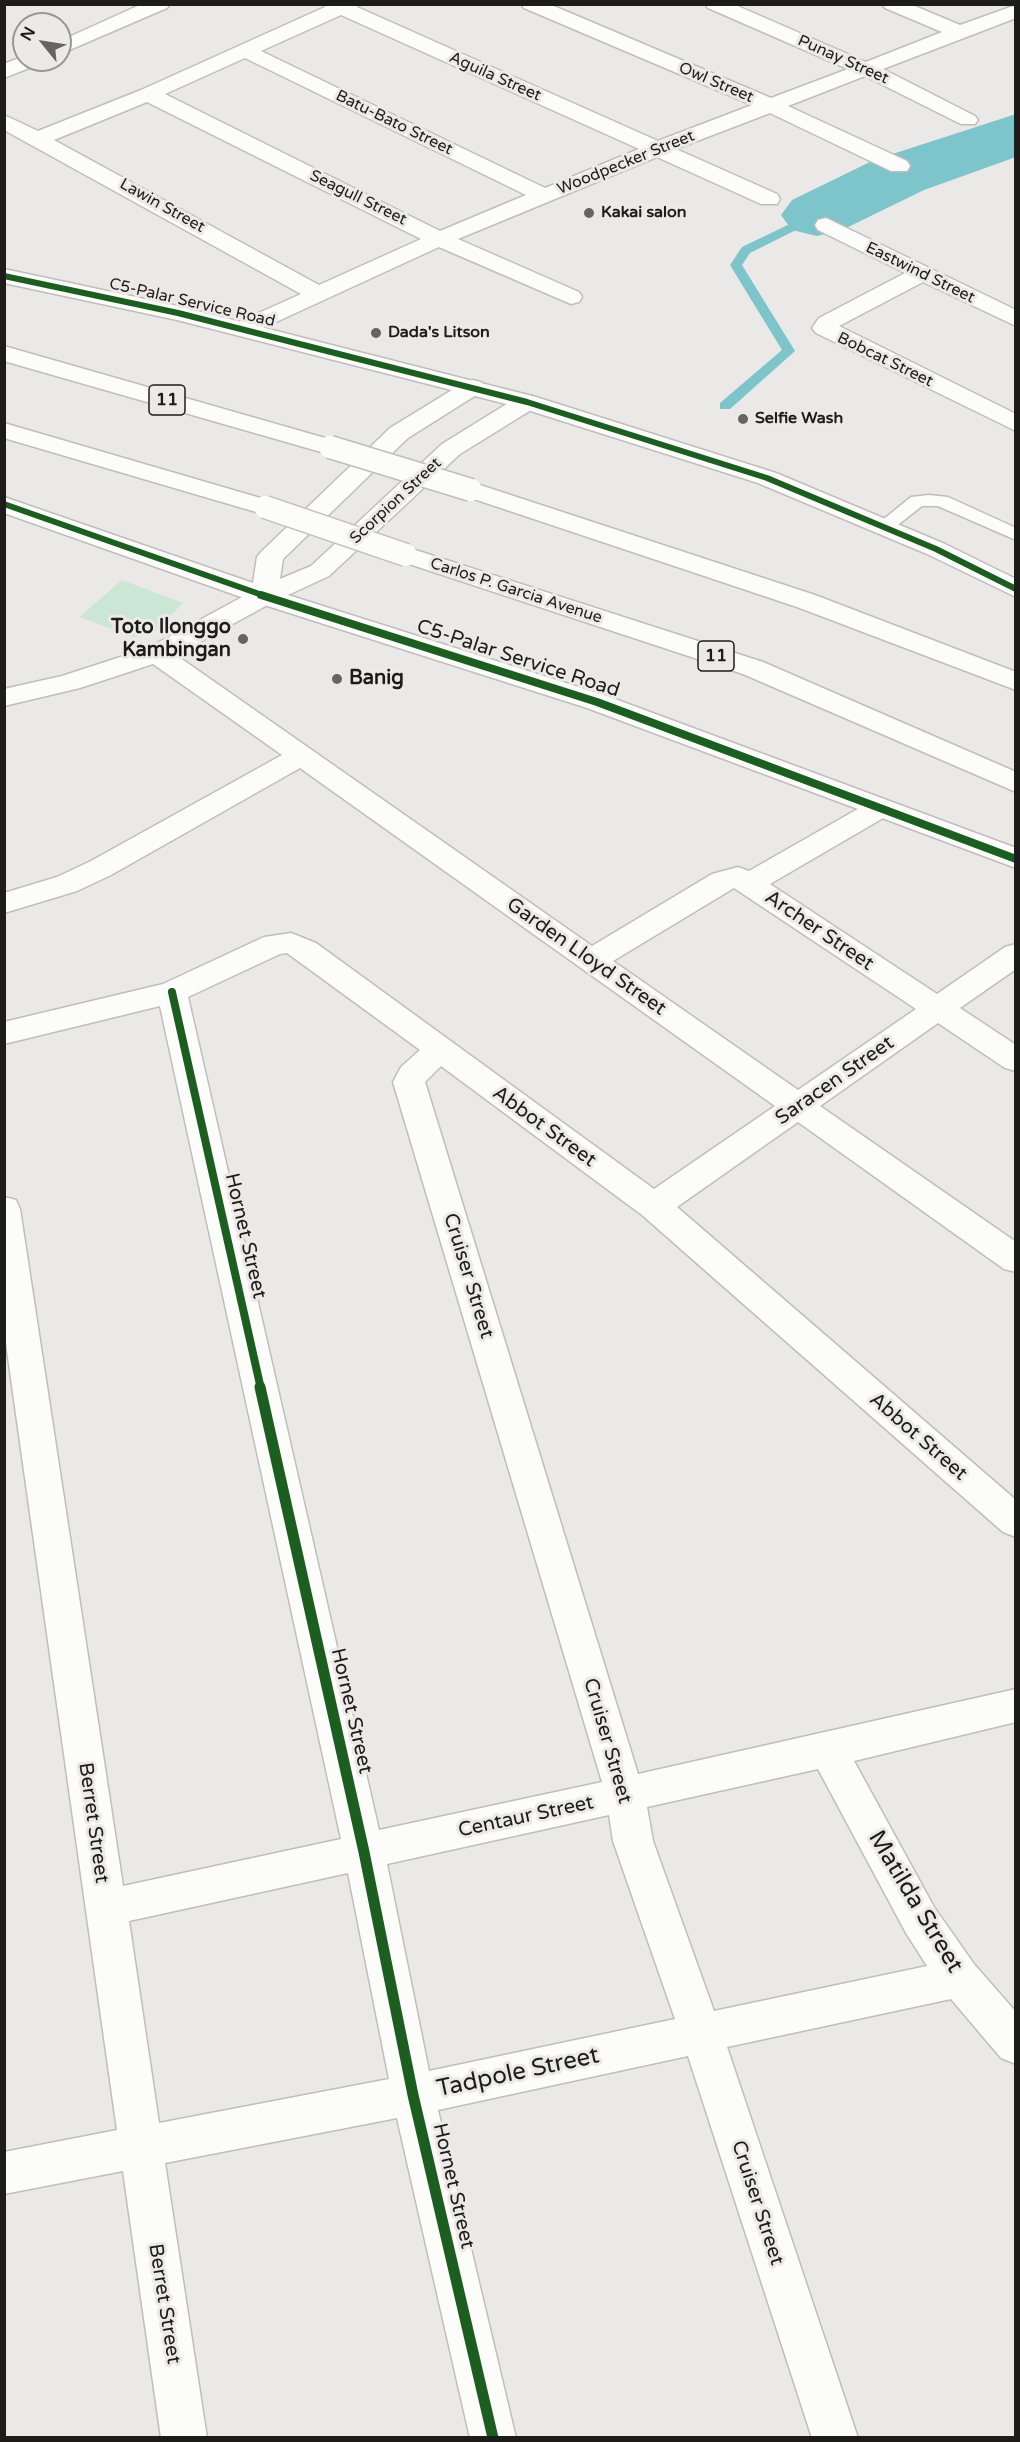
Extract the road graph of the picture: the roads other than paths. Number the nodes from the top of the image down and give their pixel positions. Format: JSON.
{"nodes":[{"id":1,"x":160,"y":4,"type":"edge"},
{"id":2,"x":531,"y":4,"type":"edge"},
{"id":3,"x":715,"y":4,"type":"edge"},
{"id":4,"x":892,"y":4,"type":"edge"},
{"id":5,"x":341,"y":6,"type":"edge"},
{"id":6,"x":1016,"y":11,"type":"edge"},
{"id":7,"x":961,"y":33,"type":"junction"},
{"id":8,"x":72,"y":43,"type":"edge"},
{"id":9,"x":244,"y":50,"type":"junction"},
{"id":10,"x":866,"y":69,"type":"junction"},
{"id":11,"x":148,"y":94,"type":"junction"},
{"id":12,"x":770,"y":105,"type":"junction"},
{"id":13,"x":968,"y":120,"type":"dead end"},
{"id":14,"x":4,"y":121,"type":"edge"},
{"id":15,"x":40,"y":138,"type":"junction"},
{"id":16,"x":657,"y":149,"type":"junction"},
{"id":17,"x":898,"y":166,"type":"dead end"},
{"id":18,"x":545,"y":196,"type":"junction"},
{"id":19,"x":769,"y":199,"type":"dead end"},
{"id":20,"x":826,"y":225,"type":"dead end"},
{"id":21,"x":439,"y":238,"type":"junction"},
{"id":22,"x":921,"y":274,"type":"junction"},
{"id":23,"x":4,"y":276,"type":"edge"},
{"id":24,"x":318,"y":294,"type":"junction"},
{"id":25,"x":571,"y":297,"type":"dead end"},
{"id":26,"x":1016,"y":319,"type":"edge"},
{"id":27,"x":243,"y":329,"type":"junction"},
{"id":28,"x":4,"y":353,"type":"edge"},
{"id":29,"x":472,"y":387,"type":"junction"},
{"id":30,"x":527,"y":402,"type":"junction"},
{"id":31,"x":1016,"y":424,"type":"edge"},
{"id":32,"x":4,"y":430,"type":"edge"},
{"id":33,"x":4,"y":504,"type":"edge"},
{"id":34,"x":883,"y":527,"type":"junction"},
{"id":35,"x":1016,"y":535,"type":"edge"},
{"id":36,"x":1016,"y":589,"type":"edge"},
{"id":37,"x":264,"y":596,"type":"junction"},
{"id":38,"x":157,"y":654,"type":"junction"},
{"id":39,"x":1016,"y":682,"type":"edge"},
{"id":40,"x":4,"y":698,"type":"edge"},
{"id":41,"x":300,"y":757,"type":"junction"},
{"id":42,"x":1016,"y":783,"type":"edge"},
{"id":43,"x":880,"y":808,"type":"junction"},
{"id":44,"x":1016,"y":859,"type":"edge"},
{"id":45,"x":749,"y":884,"type":"junction"},
{"id":46,"x":4,"y":903,"type":"edge"},
{"id":47,"x":1016,"y":954,"type":"edge"},
{"id":48,"x":591,"y":961,"type":"junction"},
{"id":49,"x":172,"y":992,"type":"junction"},
{"id":50,"x":937,"y":1010,"type":"junction"},
{"id":51,"x":4,"y":1033,"type":"edge"},
{"id":52,"x":439,"y":1050,"type":"junction"},
{"id":53,"x":1016,"y":1059,"type":"edge"},
{"id":54,"x":799,"y":1106,"type":"junction"},
{"id":55,"x":654,"y":1206,"type":"junction"},
{"id":56,"x":4,"y":1209,"type":"edge"},
{"id":57,"x":1016,"y":1260,"type":"edge"},
{"id":58,"x":1016,"y":1522,"type":"edge"},
{"id":59,"x":1016,"y":1705,"type":"edge"},
{"id":60,"x":828,"y":1750,"type":"junction"},
{"id":61,"x":625,"y":1795,"type":"junction"},
{"id":62,"x":364,"y":1852,"type":"junction"},
{"id":63,"x":106,"y":1908,"type":"junction"},
{"id":64,"x":959,"y":1978,"type":"junction"},
{"id":65,"x":702,"y":2035,"type":"junction"},
{"id":66,"x":1016,"y":2044,"type":"edge"},
{"id":67,"x":413,"y":2095,"type":"junction"},
{"id":68,"x":140,"y":2145,"type":"junction"},
{"id":69,"x":4,"y":2173,"type":"edge"},
{"id":70,"x":184,"y":2438,"type":"edge"},
{"id":71,"x":493,"y":2438,"type":"edge"},
{"id":72,"x":835,"y":2438,"type":"edge"}],
"edges":[{"from":1,"to":8,"type":"street"},
{"from":2,"to":12,"type":"street","name":"Owl Street"},
{"from":3,"to":10,"type":"street","name":"Punay Street"},
{"from":4,"to":7,"type":"street"},
{"from":5,"to":9,"type":"street"},
{"from":5,"to":16,"type":"street","name":"Aguila Street"},
{"from":6,"to":7,"type":"street","name":"Woodpecker Street"},
{"from":7,"to":10,"type":"street","name":"Woodpecker Street"},
{"from":9,"to":11,"type":"street"},
{"from":9,"to":18,"type":"street","name":"Batu-Bato Street"},
{"from":10,"to":12,"type":"street","name":"Woodpecker Street"},
{"from":10,"to":13,"type":"street","name":"Punay Street"},
{"from":11,"to":15,"type":"street"},
{"from":11,"to":21,"type":"street","name":"Seagull Street"},
{"from":12,"to":16,"type":"street","name":"Woodpecker Street"},
{"from":12,"to":17,"type":"street","name":"Owl Street"},
{"from":14,"to":15,"type":"street","name":"Lawin Street"},
{"from":15,"to":24,"type":"street","name":"Lawin Street"},
{"from":16,"to":18,"type":"street","name":"Woodpecker Street"},
{"from":16,"to":19,"type":"street"},
{"from":18,"to":21,"type":"street","name":"Woodpecker Street"},
{"from":20,"to":22,"type":"street","name":"Eastwind Street"},
{"from":21,"to":24,"type":"street","name":"Woodpecker Street"},
{"from":21,"to":25,"type":"street","name":"Seagull Street"},
{"from":22,"to":26,"type":"street","name":"Eastwind Street"},
{"from":22,"to":31,"type":"street","name":"Bobcat Street"},
{"from":23,"to":27,"type":"street","name":"C5-Palar Service Road"},
{"from":24,"to":27,"type":"street","name":"Woodpecker Street"},
{"from":27,"to":29,"type":"street","name":"C5-Palar Service Road"},
{"from":28,"to":39,"type":"street","number":"11","bridge":true},
{"from":29,"to":30,"type":"street","name":"C5-Palar Service Road"},
{"from":29,"to":37,"type":"street"},
{"from":30,"to":34,"type":"street","name":"C5-Palar Service Road"},
{"from":30,"to":37,"type":"street","name":"Scorpion Street"},
{"from":32,"to":42,"type":"street","name":"Carlos P. Garcia Avenue","number":"11","bridge":true},
{"from":33,"to":37,"type":"street","name":"C5-Palar Service Road"},
{"from":34,"to":35,"type":"lane"},
{"from":34,"to":36,"type":"street","name":"C5-Palar Service Road"},
{"from":37,"to":38,"type":"street","name":"Scorpion Street"},
{"from":37,"to":43,"type":"street","name":"C5-Palar Service Road"},
{"from":38,"to":40,"type":"street","name":"Scorpion Street"},
{"from":38,"to":41,"type":"street","name":"Garden Lloyd Street"},
{"from":41,"to":46,"type":"street"},
{"from":41,"to":48,"type":"street","name":"Garden Lloyd Street"},
{"from":43,"to":44,"type":"street","name":"C5-Palar Service Road"},
{"from":43,"to":45,"type":"street","name":"Archer Street"},
{"from":45,"to":48,"type":"street"},
{"from":45,"to":50,"type":"street","name":"Archer Street"},
{"from":47,"to":50,"type":"street","name":"Saracen Street"},
{"from":48,"to":54,"type":"street","name":"Garden Lloyd Street"},
{"from":49,"to":51,"type":"street","name":"Abbot Street"},
{"from":49,"to":52,"type":"street","name":"Abbot Street"},
{"from":49,"to":62,"type":"street","name":"Hornet Street"},
{"from":50,"to":53,"type":"street","name":"Archer Street"},
{"from":50,"to":54,"type":"street","name":"Saracen Street"},
{"from":52,"to":55,"type":"street","name":"Abbot Street"},
{"from":52,"to":61,"type":"street","name":"Cruiser Street"},
{"from":54,"to":55,"type":"street","name":"Saracen Street"},
{"from":54,"to":57,"type":"street","name":"Garden Lloyd Street"},
{"from":55,"to":58,"type":"street","name":"Abbot Street"},
{"from":56,"to":63,"type":"street","name":"Berret Street"},
{"from":59,"to":60,"type":"street","name":"Centaur Street"},
{"from":60,"to":61,"type":"street","name":"Centaur Street"},
{"from":60,"to":64,"type":"street","name":"Matilda Street"},
{"from":61,"to":62,"type":"street","name":"Centaur Street"},
{"from":61,"to":65,"type":"street","name":"Cruiser Street"},
{"from":62,"to":63,"type":"street","name":"Centaur Street"},
{"from":62,"to":67,"type":"street","name":"Hornet Street"},
{"from":63,"to":68,"type":"street","name":"Berret Street"},
{"from":64,"to":65,"type":"street","name":"Tadpole Street"},
{"from":64,"to":66,"type":"street","name":"Matilda Street"},
{"from":65,"to":67,"type":"street","name":"Tadpole Street"},
{"from":65,"to":72,"type":"street","name":"Cruiser Street"},
{"from":67,"to":68,"type":"street","name":"Tadpole Street"},
{"from":67,"to":71,"type":"street","name":"Hornet Street"},
{"from":68,"to":69,"type":"street","name":"Tadpole Street"},
{"from":68,"to":70,"type":"street","name":"Berret Street"}]}
